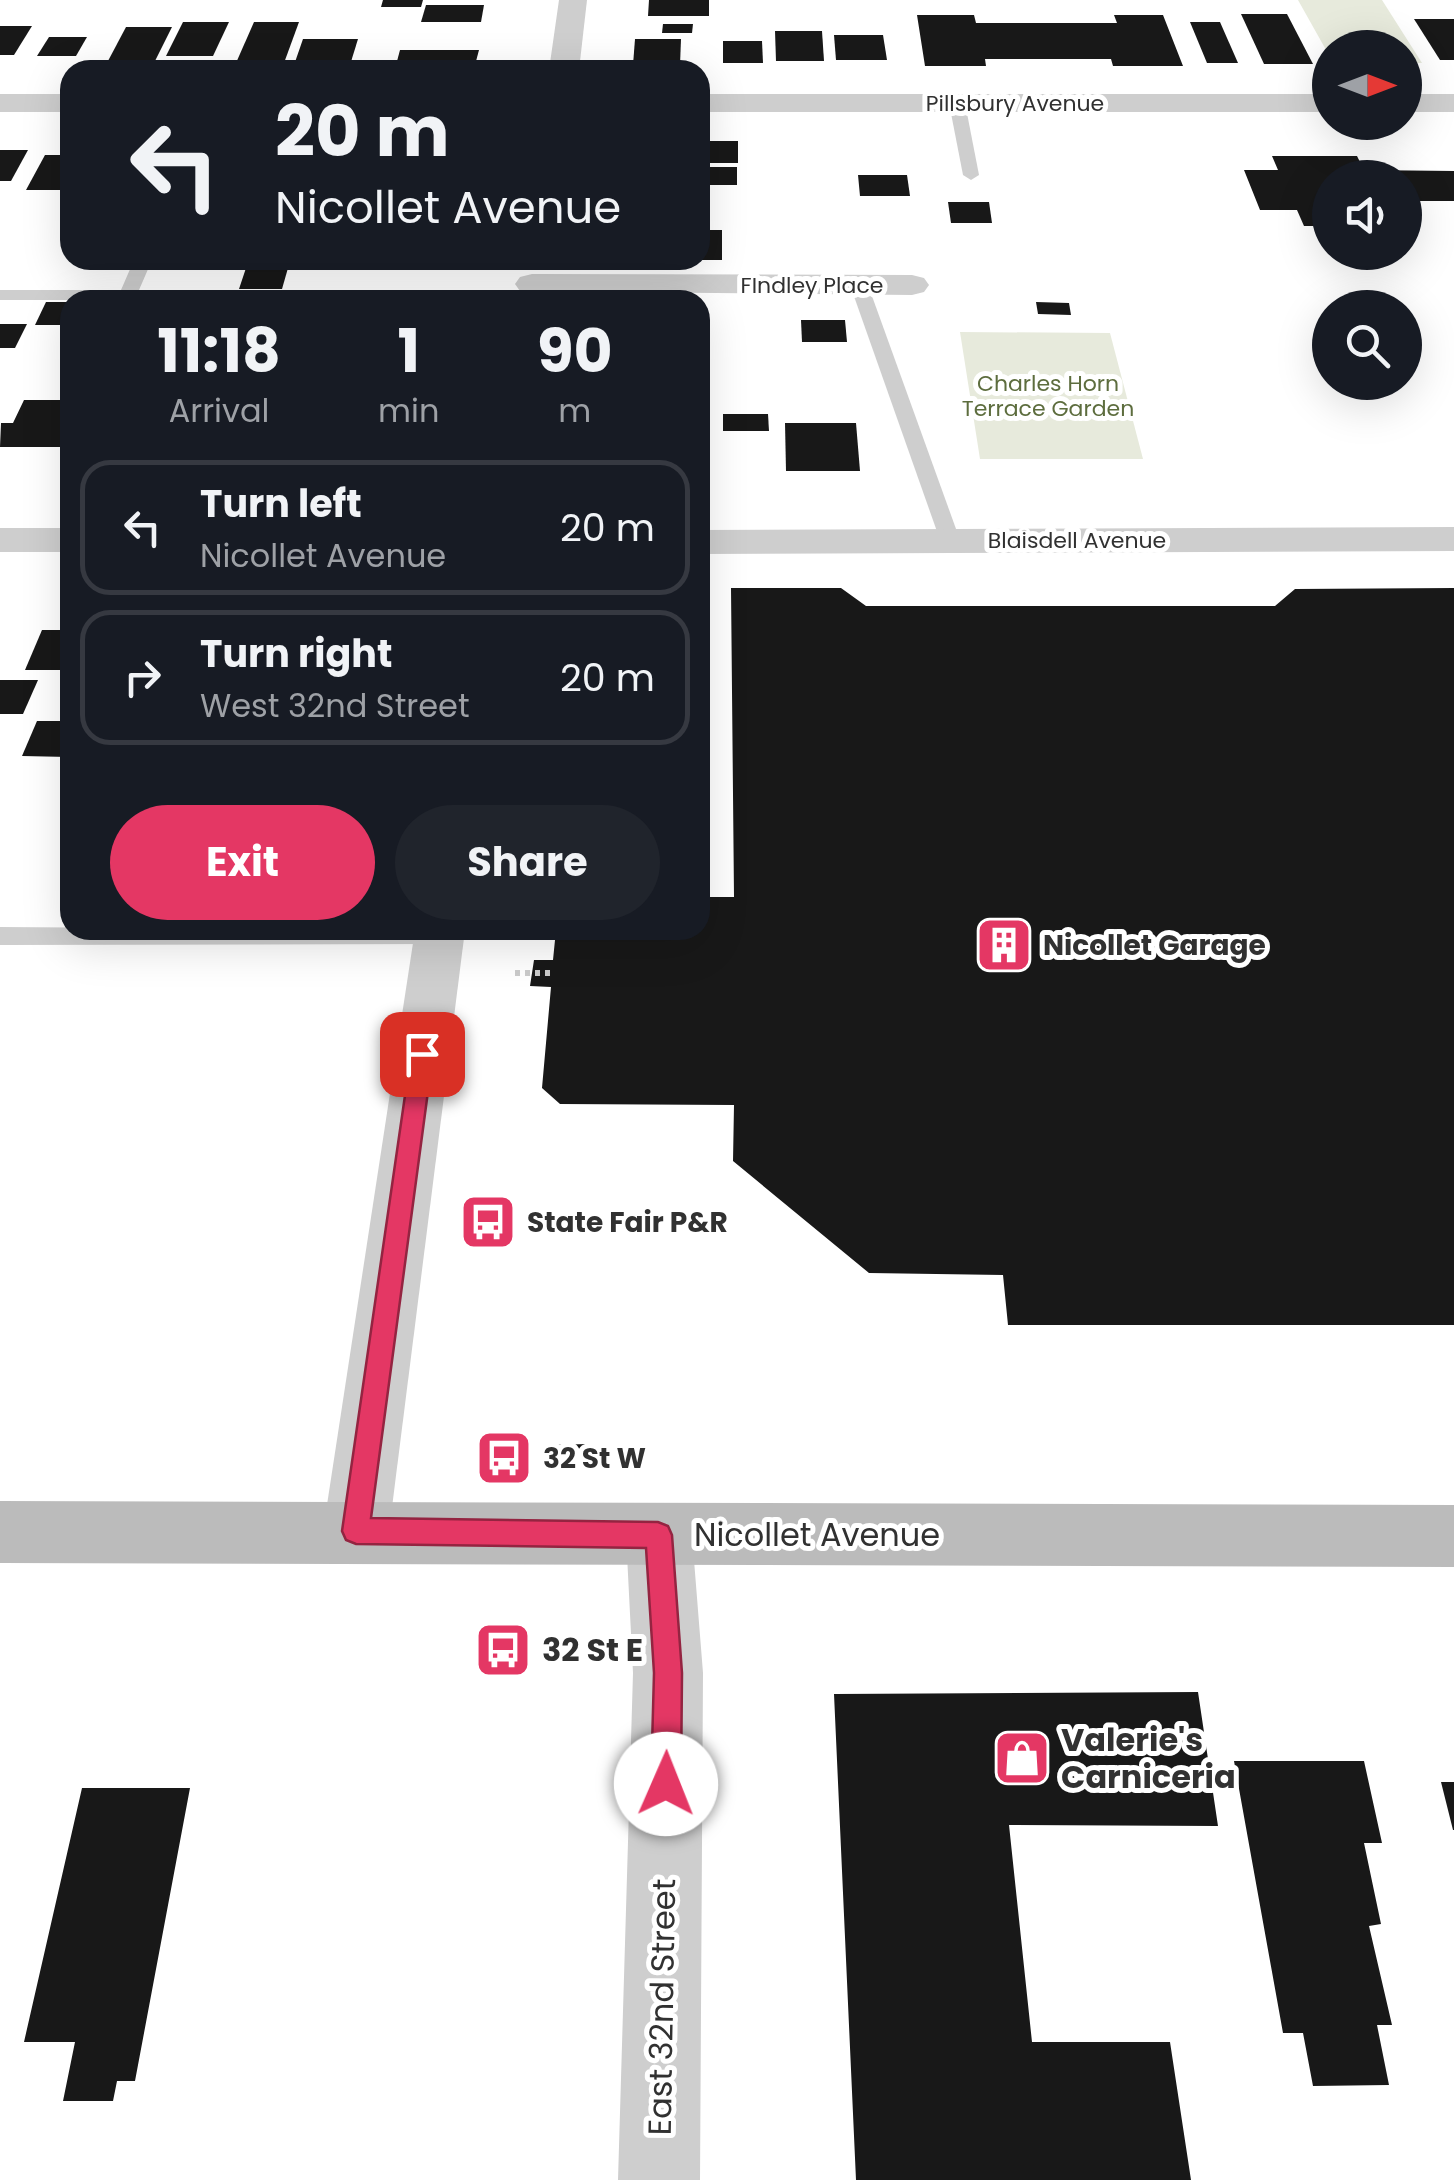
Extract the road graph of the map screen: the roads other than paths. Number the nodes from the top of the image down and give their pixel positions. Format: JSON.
{"nodes":[{"id":1,"x":572,"y":0,"type":"edge"},
{"id":2,"x":565,"y":60,"type":"edge"},
{"id":3,"x":0,"y":103,"type":"edge"},
{"id":4,"x":60,"y":103,"type":"edge"},
{"id":5,"x":710,"y":103,"type":"edge"},
{"id":6,"x":957,"y":103,"type":"junction"},
{"id":7,"x":1312,"y":103,"type":"edge"},
{"id":8,"x":1422,"y":103,"type":"edge"},
{"id":9,"x":1454,"y":103,"type":"edge"},
{"id":10,"x":971,"y":174,"type":"dead end"},
{"id":11,"x":532,"y":285,"type":"edge"},
{"id":12,"x":860,"y":285,"type":"junction"},
{"id":13,"x":912,"y":285,"type":"dead end"},
{"id":14,"x":330,"y":290,"type":"edge"},
{"id":15,"x":0,"y":295,"type":"edge"},
{"id":16,"x":60,"y":295,"type":"edge"},
{"id":17,"x":0,"y":540,"type":"edge"},
{"id":18,"x":60,"y":540,"type":"edge"},
{"id":19,"x":950,"y":540,"type":"junction"},
{"id":20,"x":1454,"y":540,"type":"edge"},
{"id":21,"x":710,"y":542,"type":"edge"},
{"id":22,"x":0,"y":936,"type":"edge"},
{"id":23,"x":60,"y":936,"type":"edge"},
{"id":24,"x":439,"y":940,"type":"edge"},
{"id":25,"x":356,"y":1531,"type":"junction"},
{"id":26,"x":0,"y":1532,"type":"edge"},
{"id":27,"x":658,"y":1535,"type":"junction"},
{"id":28,"x":1454,"y":1536,"type":"edge"},
{"id":29,"x":659,"y":2180,"type":"edge"}],
"edges":[{"from":1,"to":2,"type":"street"},
{"from":3,"to":4,"type":"street"},
{"from":5,"to":6,"type":"street","name":"Pillsbury Avenue"},
{"from":6,"to":7,"type":"street","name":"Pillsbury Avenue"},
{"from":6,"to":10,"type":"lane"},
{"from":8,"to":9,"type":"street"},
{"from":11,"to":12,"type":"street","name":"FIndley Place"},
{"from":11,"to":14,"type":"lane"},
{"from":12,"to":13,"type":"street","name":"FIndley Place"},
{"from":12,"to":19,"type":"lane"},
{"from":15,"to":16,"type":"lane"},
{"from":17,"to":18,"type":"street"},
{"from":19,"to":20,"type":"street","name":"Blaisdell Avenue"},
{"from":19,"to":21,"type":"street","name":"Blaisdell Avenue"},
{"from":22,"to":23,"type":"lane"},
{"from":24,"to":25,"type":"street"},
{"from":25,"to":26,"type":"main road","name":"Nicollet Avenue"},
{"from":25,"to":27,"type":"main road","name":"Nicollet Avenue"},
{"from":27,"to":28,"type":"main road","name":"Nicollet Avenue"},
{"from":27,"to":29,"type":"street","name":"East 32nd Street"}]}
